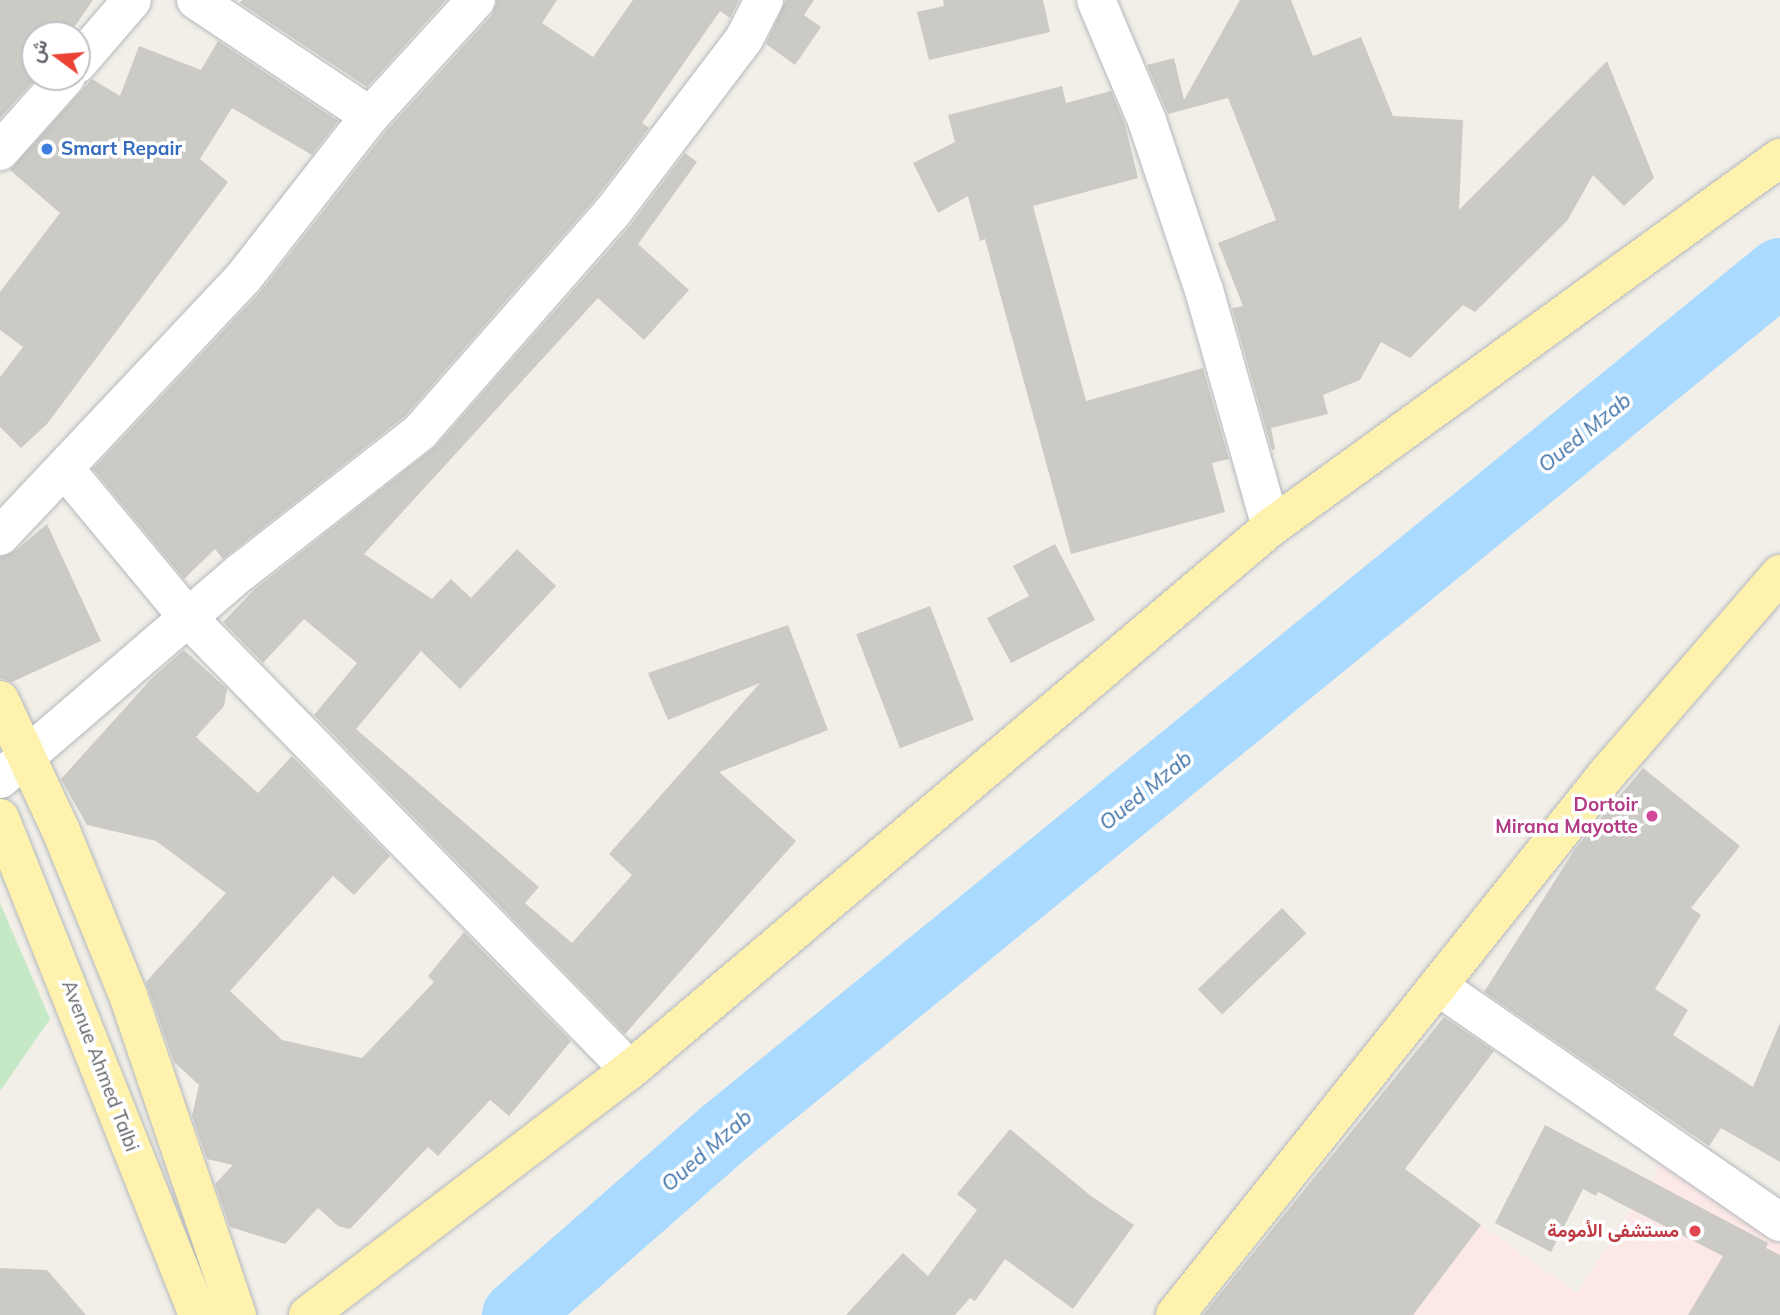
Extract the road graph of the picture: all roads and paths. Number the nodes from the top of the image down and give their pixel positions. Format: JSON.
{"nodes":[{"id":1,"x":132,"y":0,"type":"edge"},
{"id":2,"x":196,"y":0,"type":"edge"},
{"id":3,"x":476,"y":0,"type":"edge"},
{"id":4,"x":764,"y":0,"type":"edge"},
{"id":5,"x":1096,"y":0,"type":"edge"},
{"id":6,"x":91,"y":48,"type":"edge"},
{"id":7,"x":53,"y":91,"type":"edge"},
{"id":8,"x":370,"y":116,"type":"junction"},
{"id":9,"x":0,"y":150,"type":"edge"},
{"id":10,"x":1780,"y":158,"type":"edge"},
{"id":11,"x":64,"y":468,"type":"junction"},
{"id":12,"x":1271,"y":527,"type":"junction"},
{"id":13,"x":0,"y":536,"type":"edge"},
{"id":14,"x":1780,"y":574,"type":"edge"},
{"id":15,"x":190,"y":620,"type":"junction"},
{"id":16,"x":0,"y":700,"type":"edge"},
{"id":17,"x":15,"y":769,"type":"edge"},
{"id":18,"x":0,"y":818,"type":"edge"},
{"id":19,"x":1439,"y":987,"type":"junction"},
{"id":20,"x":630,"y":1070,"type":"junction"},
{"id":21,"x":1780,"y":1222,"type":"edge"},
{"id":22,"x":198,"y":1315,"type":"edge"},
{"id":23,"x":237,"y":1315,"type":"edge"},
{"id":24,"x":308,"y":1315,"type":"edge"},
{"id":25,"x":1175,"y":1315,"type":"edge"}],
"edges":[{"from":1,"to":6,"type":"street"},
{"from":2,"to":8,"type":"street"},
{"from":3,"to":8,"type":"street"},
{"from":4,"to":15,"type":"street"},
{"from":5,"to":12,"type":"street"},
{"from":7,"to":9,"type":"street"},
{"from":8,"to":11,"type":"street"},
{"from":10,"to":12,"type":"main road"},
{"from":11,"to":13,"type":"street"},
{"from":11,"to":15,"type":"street"},
{"from":12,"to":20,"type":"main road"},
{"from":14,"to":19,"type":"main road"},
{"from":15,"to":17,"type":"street"},
{"from":15,"to":20,"type":"street"},
{"from":16,"to":17,"type":"main road"},
{"from":17,"to":23,"type":"main road"},
{"from":18,"to":22,"type":"main road","name":"Avenue Ahmed Talbi"},
{"from":19,"to":21,"type":"street"},
{"from":19,"to":25,"type":"main road"},
{"from":20,"to":24,"type":"main road"}]}
